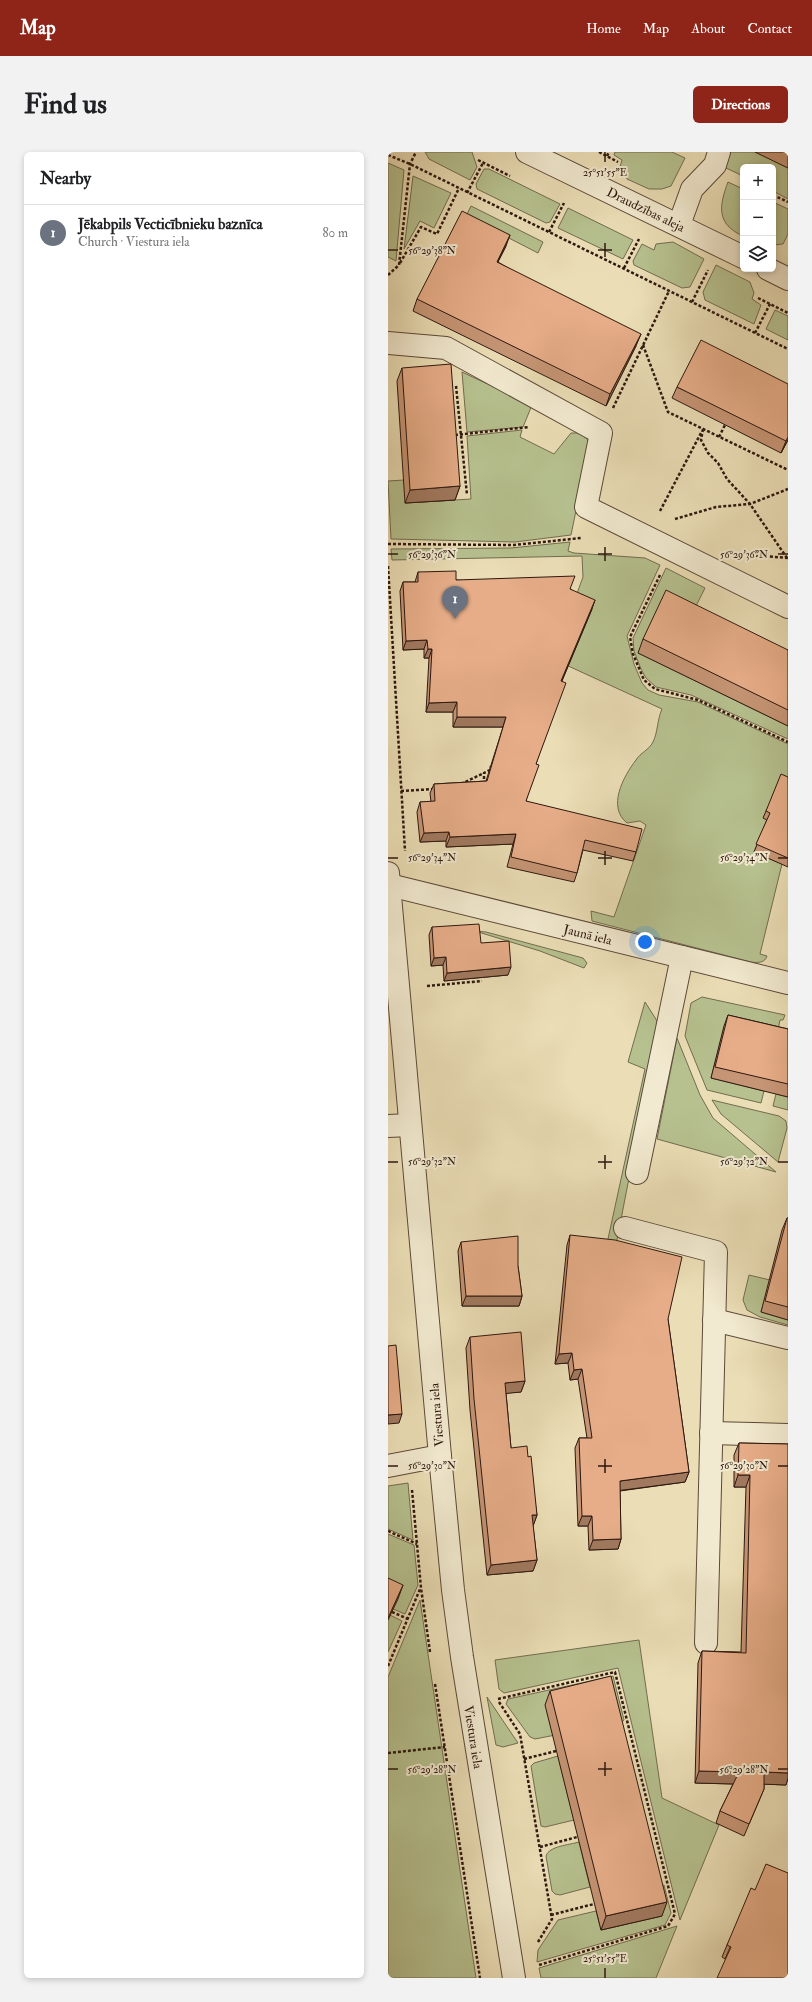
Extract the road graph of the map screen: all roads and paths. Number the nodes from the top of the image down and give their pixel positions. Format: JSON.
{"nodes":[{"id":1,"x":416,"y":152,"type":"edge"},
{"id":2,"x":527,"y":152,"type":"edge"},
{"id":3,"x":599,"y":152,"type":"edge"},
{"id":4,"x":609,"y":152,"type":"edge"},
{"id":5,"x":719,"y":152,"type":"edge"},
{"id":6,"x":388,"y":155,"type":"edge"},
{"id":7,"x":607,"y":156,"type":"junction"},
{"id":8,"x":618,"y":162,"type":"dead end"},
{"id":9,"x":483,"y":163,"type":"dead end"},
{"id":10,"x":410,"y":164,"type":"junction"},
{"id":11,"x":459,"y":188,"type":"junction"},
{"id":12,"x":467,"y":193,"type":"junction"},
{"id":13,"x":776,"y":196,"type":"edge"},
{"id":14,"x":788,"y":202,"type":"edge"},
{"id":15,"x":564,"y":203,"type":"dead end"},
{"id":16,"x":679,"y":225,"type":"junction"},
{"id":17,"x":549,"y":232,"type":"junction"},
{"id":18,"x":639,"y":239,"type":"dead end"},
{"id":19,"x":720,"y":245,"type":"junction"},
{"id":20,"x":740,"y":255,"type":"edge"},
{"id":21,"x":399,"y":265,"type":"junction"},
{"id":22,"x":624,"y":268,"type":"junction"},
{"id":23,"x":774,"y":272,"type":"edge"},
{"id":24,"x":388,"y":275,"type":"edge"},
{"id":25,"x":788,"y":279,"type":"edge"},
{"id":26,"x":669,"y":291,"type":"junction"},
{"id":27,"x":758,"y":298,"type":"dead end"},
{"id":28,"x":692,"y":302,"type":"junction"},
{"id":29,"x":770,"y":304,"type":"junction"},
{"id":30,"x":788,"y":313,"type":"edge"},
{"id":31,"x":755,"y":333,"type":"junction"},
{"id":32,"x":388,"y":343,"type":"edge"},
{"id":33,"x":643,"y":345,"type":"junction"},
{"id":34,"x":788,"y":349,"type":"edge"},
{"id":35,"x":453,"y":352,"type":"junction"},
{"id":36,"x":725,"y":425,"type":"edge"},
{"id":37,"x":536,"y":427,"type":"dead end"},
{"id":38,"x":703,"y":429,"type":"junction"},
{"id":39,"x":601,"y":433,"type":"junction"},
{"id":40,"x":461,"y":434,"type":"junction"},
{"id":41,"x":450,"y":436,"type":"edge"},
{"id":42,"x":719,"y":437,"type":"junction"},
{"id":43,"x":788,"y":470,"type":"edge"},
{"id":44,"x":467,"y":495,"type":"dead end"},
{"id":45,"x":646,"y":537,"type":"junction"},
{"id":46,"x":672,"y":549,"type":"junction"},
{"id":47,"x":786,"y":558,"type":"dead end"},
{"id":48,"x":388,"y":566,"type":"edge"},
{"id":49,"x":788,"y":608,"type":"edge"},
{"id":50,"x":788,"y":742,"type":"edge"},
{"id":51,"x":492,"y":763,"type":"edge"},
{"id":52,"x":484,"y":773,"type":"junction"},
{"id":53,"x":459,"y":785,"type":"edge"},
{"id":54,"x":484,"y":787,"type":"edge"},
{"id":55,"x":438,"y":789,"type":"edge"},
{"id":56,"x":401,"y":791,"type":"junction"},
{"id":57,"x":395,"y":882,"type":"edge"},
{"id":58,"x":682,"y":957,"type":"junction"},
{"id":59,"x":482,"y":981,"type":"edge"},
{"id":60,"x":788,"y":983,"type":"edge"},
{"id":61,"x":426,"y":986,"type":"dead end"},
{"id":62,"x":410,"y":1125,"type":"junction"},
{"id":63,"x":388,"y":1126,"type":"edge"},
{"id":64,"x":637,"y":1173,"type":"dead end"},
{"id":65,"x":625,"y":1228,"type":"dead end"},
{"id":66,"x":714,"y":1320,"type":"junction"},
{"id":67,"x":788,"y":1338,"type":"edge"},
{"id":68,"x":711,"y":1433,"type":"junction"},
{"id":69,"x":788,"y":1435,"type":"edge"},
{"id":70,"x":440,"y":1456,"type":"junction"},
{"id":71,"x":388,"y":1466,"type":"edge"},
{"id":72,"x":388,"y":1532,"type":"edge"},
{"id":73,"x":417,"y":1544,"type":"dead end"},
{"id":74,"x":421,"y":1588,"type":"dead end"},
{"id":75,"x":392,"y":1612,"type":"edge"},
{"id":76,"x":408,"y":1619,"type":"junction"},
{"id":77,"x":706,"y":1643,"type":"dead end"},
{"id":78,"x":388,"y":1666,"type":"edge"},
{"id":79,"x":495,"y":1695,"type":"dead end"},
{"id":80,"x":497,"y":1699,"type":"junction"},
{"id":81,"x":629,"y":1726,"type":"junction"},
{"id":82,"x":622,"y":1728,"type":"edge"},
{"id":83,"x":445,"y":1747,"type":"dead end"},
{"id":84,"x":556,"y":1751,"type":"dead end"},
{"id":85,"x":388,"y":1753,"type":"edge"},
{"id":86,"x":524,"y":1759,"type":"junction"},
{"id":87,"x":648,"y":1803,"type":"junction"},
{"id":88,"x":641,"y":1805,"type":"edge"},
{"id":89,"x":578,"y":1837,"type":"dead end"},
{"id":90,"x":540,"y":1847,"type":"junction"},
{"id":91,"x":666,"y":1879,"type":"junction"},
{"id":92,"x":660,"y":1881,"type":"edge"},
{"id":93,"x":594,"y":1904,"type":"dead end"},
{"id":94,"x":552,"y":1915,"type":"junction"},
{"id":95,"x":536,"y":1944,"type":"dead end"},
{"id":96,"x":535,"y":1966,"type":"dead end"},
{"id":97,"x":514,"y":1978,"type":"edge"}],
"edges":[{"from":1,"to":10,"type":"path"},
{"from":2,"to":16,"type":"street","name":"Draudzības aleja"},
{"from":3,"to":7,"type":"path"},
{"from":4,"to":7,"type":"path"},
{"from":5,"to":16,"type":"street"},
{"from":6,"to":10,"type":"path"},
{"from":7,"to":8,"type":"path"},
{"from":9,"to":12,"type":"path"},
{"from":10,"to":11,"type":"path"},
{"from":10,"to":21,"type":"path"},
{"from":11,"to":12,"type":"path"},
{"from":11,"to":21,"type":"path"},
{"from":12,"to":17,"type":"path"},
{"from":13,"to":14,"type":"path"},
{"from":15,"to":17,"type":"path"},
{"from":16,"to":19,"type":"street","name":"Draudzības aleja"},
{"from":17,"to":22,"type":"path"},
{"from":18,"to":22,"type":"path"},
{"from":19,"to":20,"type":"street","name":"Draudzības aleja"},
{"from":19,"to":28,"type":"path"},
{"from":21,"to":24,"type":"path"},
{"from":22,"to":26,"type":"path"},
{"from":23,"to":25,"type":"street"},
{"from":26,"to":28,"type":"path"},
{"from":26,"to":33,"type":"path"},
{"from":27,"to":29,"type":"path"},
{"from":28,"to":31,"type":"path"},
{"from":29,"to":30,"type":"path"},
{"from":29,"to":31,"type":"path"},
{"from":31,"to":34,"type":"path"},
{"from":32,"to":35,"type":"street"},
{"from":33,"to":38,"type":"path"},
{"from":33,"to":39,"type":"path"},
{"from":35,"to":39,"type":"street"},
{"from":35,"to":40,"type":"path"},
{"from":36,"to":42,"type":"path"},
{"from":37,"to":40,"type":"path"},
{"from":38,"to":42,"type":"path"},
{"from":38,"to":45,"type":"path"},
{"from":38,"to":47,"type":"path"},
{"from":39,"to":45,"type":"street"},
{"from":40,"to":41,"type":"path"},
{"from":40,"to":44,"type":"path"},
{"from":42,"to":43,"type":"path"},
{"from":45,"to":46,"type":"street"},
{"from":46,"to":49,"type":"street"},
{"from":46,"to":50,"type":"path"},
{"from":48,"to":56,"type":"path"},
{"from":51,"to":52,"type":"path"},
{"from":52,"to":53,"type":"path"},
{"from":52,"to":54,"type":"path"},
{"from":55,"to":56,"type":"path"},
{"from":56,"to":57,"type":"path"},
{"from":57,"to":58,"type":"street","name":"Jaunā iela"},
{"from":57,"to":62,"type":"street","name":"Viestura iela"},
{"from":58,"to":60,"type":"street","name":"Jaunā iela"},
{"from":58,"to":64,"type":"street"},
{"from":59,"to":61,"type":"path"},
{"from":62,"to":63,"type":"street"},
{"from":62,"to":70,"type":"street","name":"Viestura iela"},
{"from":65,"to":66,"type":"street"},
{"from":66,"to":67,"type":"street"},
{"from":66,"to":68,"type":"street"},
{"from":68,"to":69,"type":"street"},
{"from":68,"to":77,"type":"street"},
{"from":70,"to":71,"type":"street"},
{"from":70,"to":97,"type":"street","name":"Viestura iela"},
{"from":72,"to":73,"type":"path"},
{"from":74,"to":76,"type":"path"},
{"from":75,"to":76,"type":"path"},
{"from":76,"to":78,"type":"path"},
{"from":79,"to":80,"type":"path"},
{"from":80,"to":81,"type":"path"},
{"from":80,"to":86,"type":"path"},
{"from":81,"to":82,"type":"path"},
{"from":81,"to":87,"type":"path"},
{"from":83,"to":85,"type":"path"},
{"from":84,"to":86,"type":"path"},
{"from":86,"to":90,"type":"path"},
{"from":87,"to":88,"type":"path"},
{"from":87,"to":91,"type":"path"},
{"from":89,"to":90,"type":"path"},
{"from":90,"to":94,"type":"path"},
{"from":91,"to":92,"type":"path"},
{"from":91,"to":96,"type":"path"},
{"from":93,"to":94,"type":"path"},
{"from":94,"to":95,"type":"path"}]}
